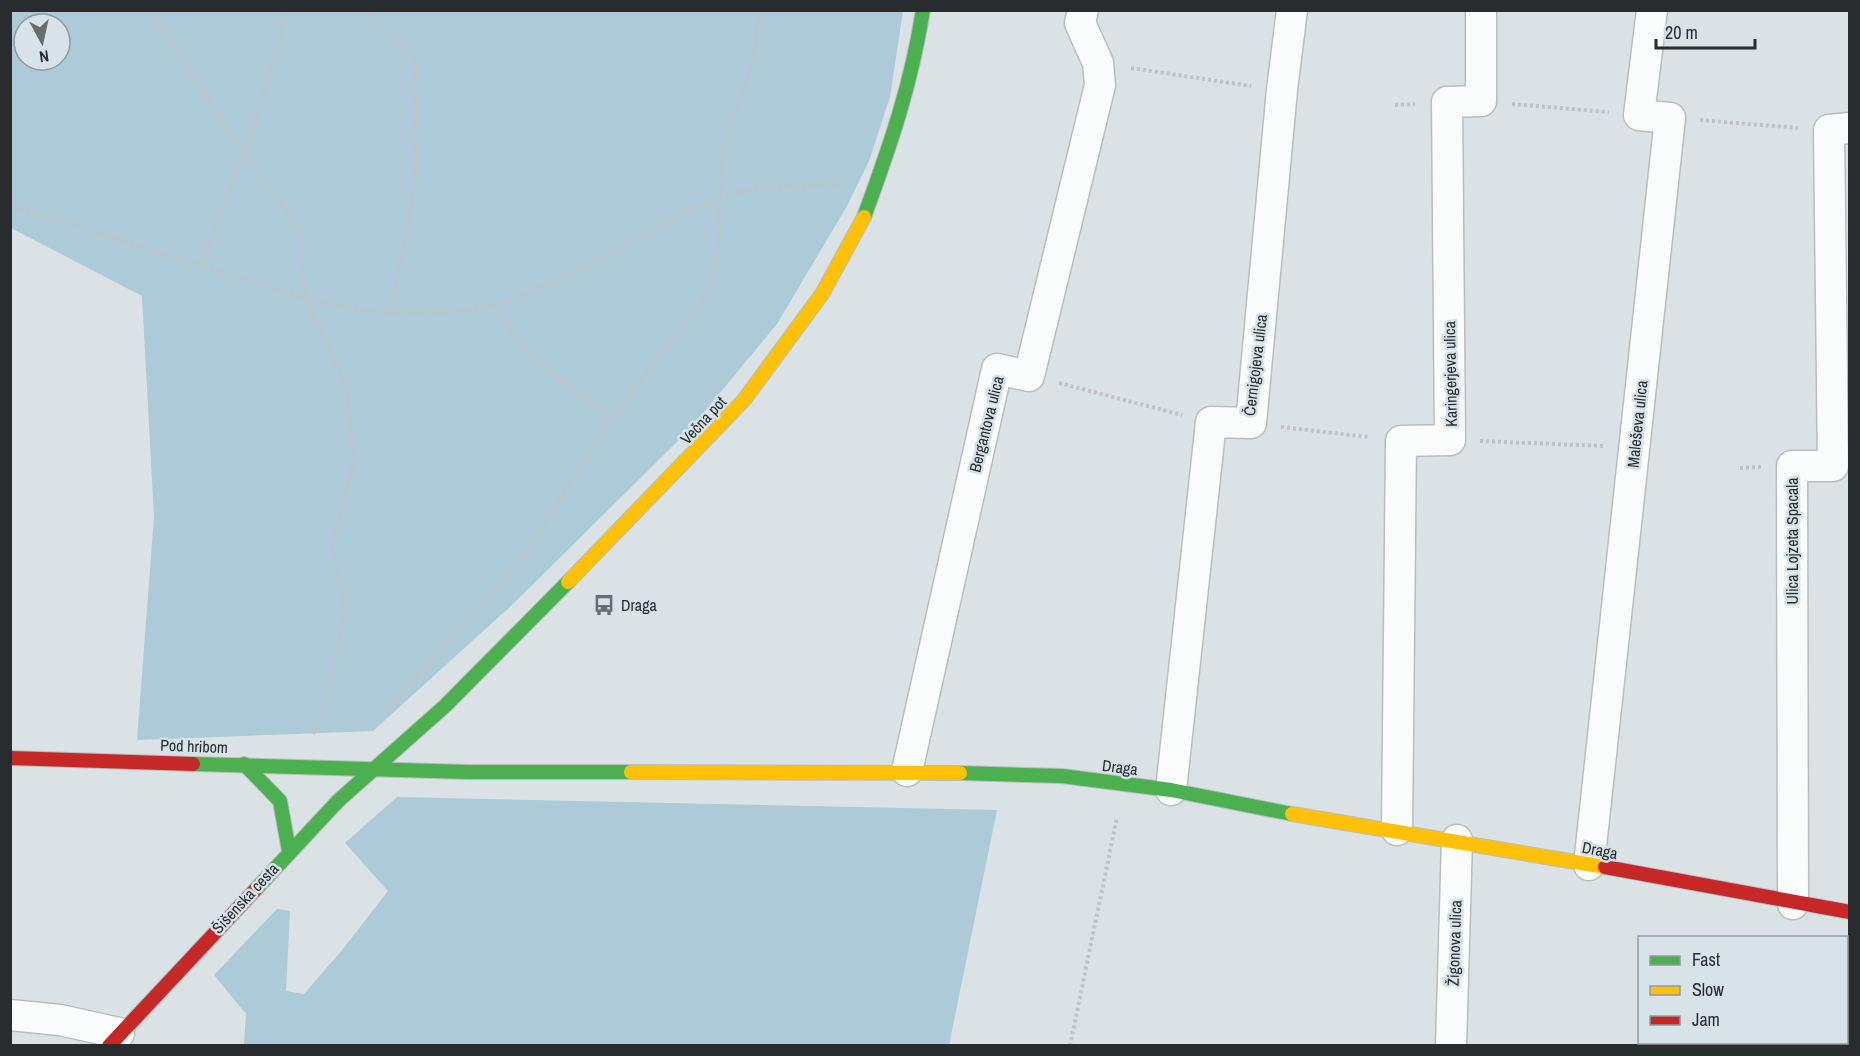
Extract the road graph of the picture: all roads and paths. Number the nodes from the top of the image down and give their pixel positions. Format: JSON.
{"nodes":[{"id":1,"x":151,"y":10,"type":"edge"},
{"id":2,"x":283,"y":10,"type":"edge"},
{"id":3,"x":364,"y":10,"type":"edge"},
{"id":4,"x":758,"y":10,"type":"edge"},
{"id":5,"x":923,"y":10,"type":"edge"},
{"id":6,"x":1083,"y":10,"type":"edge"},
{"id":7,"x":1292,"y":10,"type":"edge"},
{"id":8,"x":1481,"y":10,"type":"edge"},
{"id":9,"x":1652,"y":10,"type":"edge"},
{"id":10,"x":1098,"y":63,"type":"junction"},
{"id":11,"x":1282,"y":90,"type":"junction"},
{"id":12,"x":1481,"y":101,"type":"junction"},
{"id":13,"x":1639,"y":115,"type":"junction"},
{"id":14,"x":1670,"y":118,"type":"junction"},
{"id":15,"x":1839,"y":129,"type":"edge"},
{"id":16,"x":244,"y":155,"type":"junction"},
{"id":17,"x":879,"y":181,"type":"junction"},
{"id":18,"x":721,"y":197,"type":"junction"},
{"id":19,"x":10,"y":205,"type":"edge"},
{"id":20,"x":200,"y":265,"type":"junction"},
{"id":21,"x":306,"y":299,"type":"junction"},
{"id":22,"x":492,"y":305,"type":"junction"},
{"id":23,"x":391,"y":313,"type":"junction"},
{"id":24,"x":1029,"y":376,"type":"junction"},
{"id":25,"x":613,"y":416,"type":"junction"},
{"id":26,"x":1211,"y":422,"type":"junction"},
{"id":27,"x":1251,"y":423,"type":"junction"},
{"id":28,"x":1450,"y":440,"type":"junction"},
{"id":29,"x":1401,"y":441,"type":"junction"},
{"id":30,"x":1635,"y":447,"type":"junction"},
{"id":31,"x":387,"y":717,"type":"dead end"},
{"id":32,"x":10,"y":758,"type":"edge"},
{"id":33,"x":244,"y":764,"type":"junction"},
{"id":34,"x":302,"y":765,"type":"junction"},
{"id":35,"x":376,"y":767,"type":"junction"},
{"id":36,"x":907,"y":771,"type":"junction"},
{"id":37,"x":1124,"y":784,"type":"junction"},
{"id":38,"x":1171,"y":790,"type":"junction"},
{"id":39,"x":1397,"y":830,"type":"junction"},
{"id":40,"x":1457,"y":840,"type":"junction"},
{"id":41,"x":289,"y":851,"type":"junction"},
{"id":42,"x":1588,"y":865,"type":"junction"},
{"id":43,"x":1793,"y":904,"type":"junction"},
{"id":44,"x":1850,"y":912,"type":"edge"},
{"id":45,"x":10,"y":1015,"type":"edge"},
{"id":46,"x":114,"y":1039,"type":"edge"},
{"id":47,"x":1070,"y":1046,"type":"edge"},
{"id":48,"x":1450,"y":1046,"type":"edge"}],
"edges":[{"from":1,"to":16,"type":"path"},
{"from":2,"to":16,"type":"path"},
{"from":3,"to":23,"type":"path"},
{"from":4,"to":18,"type":"path"},
{"from":5,"to":17,"type":"street","name":"Večna pot"},
{"from":6,"to":10,"type":"street","name":"Bergantova ulica"},
{"from":7,"to":11,"type":"street","name":"Černigojeva ulica"},
{"from":8,"to":12,"type":"street"},
{"from":9,"to":13,"type":"street"},
{"from":10,"to":11,"type":"path"},
{"from":10,"to":24,"type":"street","name":"Bergantova ulica"},
{"from":11,"to":27,"type":"street","name":"Černigojeva ulica"},
{"from":12,"to":13,"type":"path"},
{"from":12,"to":28,"type":"street","name":"Karingerjeva ulica"},
{"from":13,"to":14,"type":"street"},
{"from":14,"to":15,"type":"path"},
{"from":14,"to":30,"type":"street","name":"Maleševa ulica"},
{"from":15,"to":43,"type":"street","name":"Ulica Lojzeta Spacala"},
{"from":16,"to":20,"type":"path"},
{"from":16,"to":21,"type":"path"},
{"from":17,"to":18,"type":"path"},
{"from":17,"to":35,"type":"street","name":"Večna pot"},
{"from":18,"to":22,"type":"path"},
{"from":18,"to":25,"type":"path"},
{"from":19,"to":20,"type":"path"},
{"from":20,"to":21,"type":"path"},
{"from":21,"to":23,"type":"path"},
{"from":21,"to":34,"type":"path"},
{"from":22,"to":23,"type":"path"},
{"from":22,"to":25,"type":"path"},
{"from":24,"to":26,"type":"path"},
{"from":24,"to":36,"type":"street","name":"Bergantova ulica"},
{"from":25,"to":31,"type":"path"},
{"from":26,"to":27,"type":"street","name":"Černigojeva ulica"},
{"from":26,"to":38,"type":"street"},
{"from":27,"to":29,"type":"path"},
{"from":28,"to":29,"type":"street","name":"Karingerjeva ulica"},
{"from":28,"to":30,"type":"path"},
{"from":29,"to":39,"type":"street"},
{"from":30,"to":42,"type":"street","name":"Maleševa ulica"},
{"from":32,"to":33,"type":"street","name":"Pod hribom"},
{"from":33,"to":34,"type":"street","name":"Pod hribom"},
{"from":33,"to":41,"type":"street"},
{"from":34,"to":35,"type":"street","name":"Pod hribom"},
{"from":35,"to":36,"type":"street","name":"Draga"},
{"from":35,"to":41,"type":"street","name":"Šišenska cesta"},
{"from":36,"to":37,"type":"street","name":"Draga"},
{"from":37,"to":38,"type":"street","name":"Draga"},
{"from":37,"to":47,"type":"path"},
{"from":38,"to":39,"type":"street","name":"Draga"},
{"from":39,"to":40,"type":"street","name":"Draga"},
{"from":40,"to":42,"type":"street","name":"Draga"},
{"from":40,"to":48,"type":"street","name":"Žigonova ulica"},
{"from":41,"to":46,"type":"street","name":"Šišenska cesta"},
{"from":42,"to":43,"type":"street","name":"Draga"},
{"from":43,"to":44,"type":"street","name":"Draga"},
{"from":45,"to":46,"type":"street","name":"Šišenska cesta"}]}
